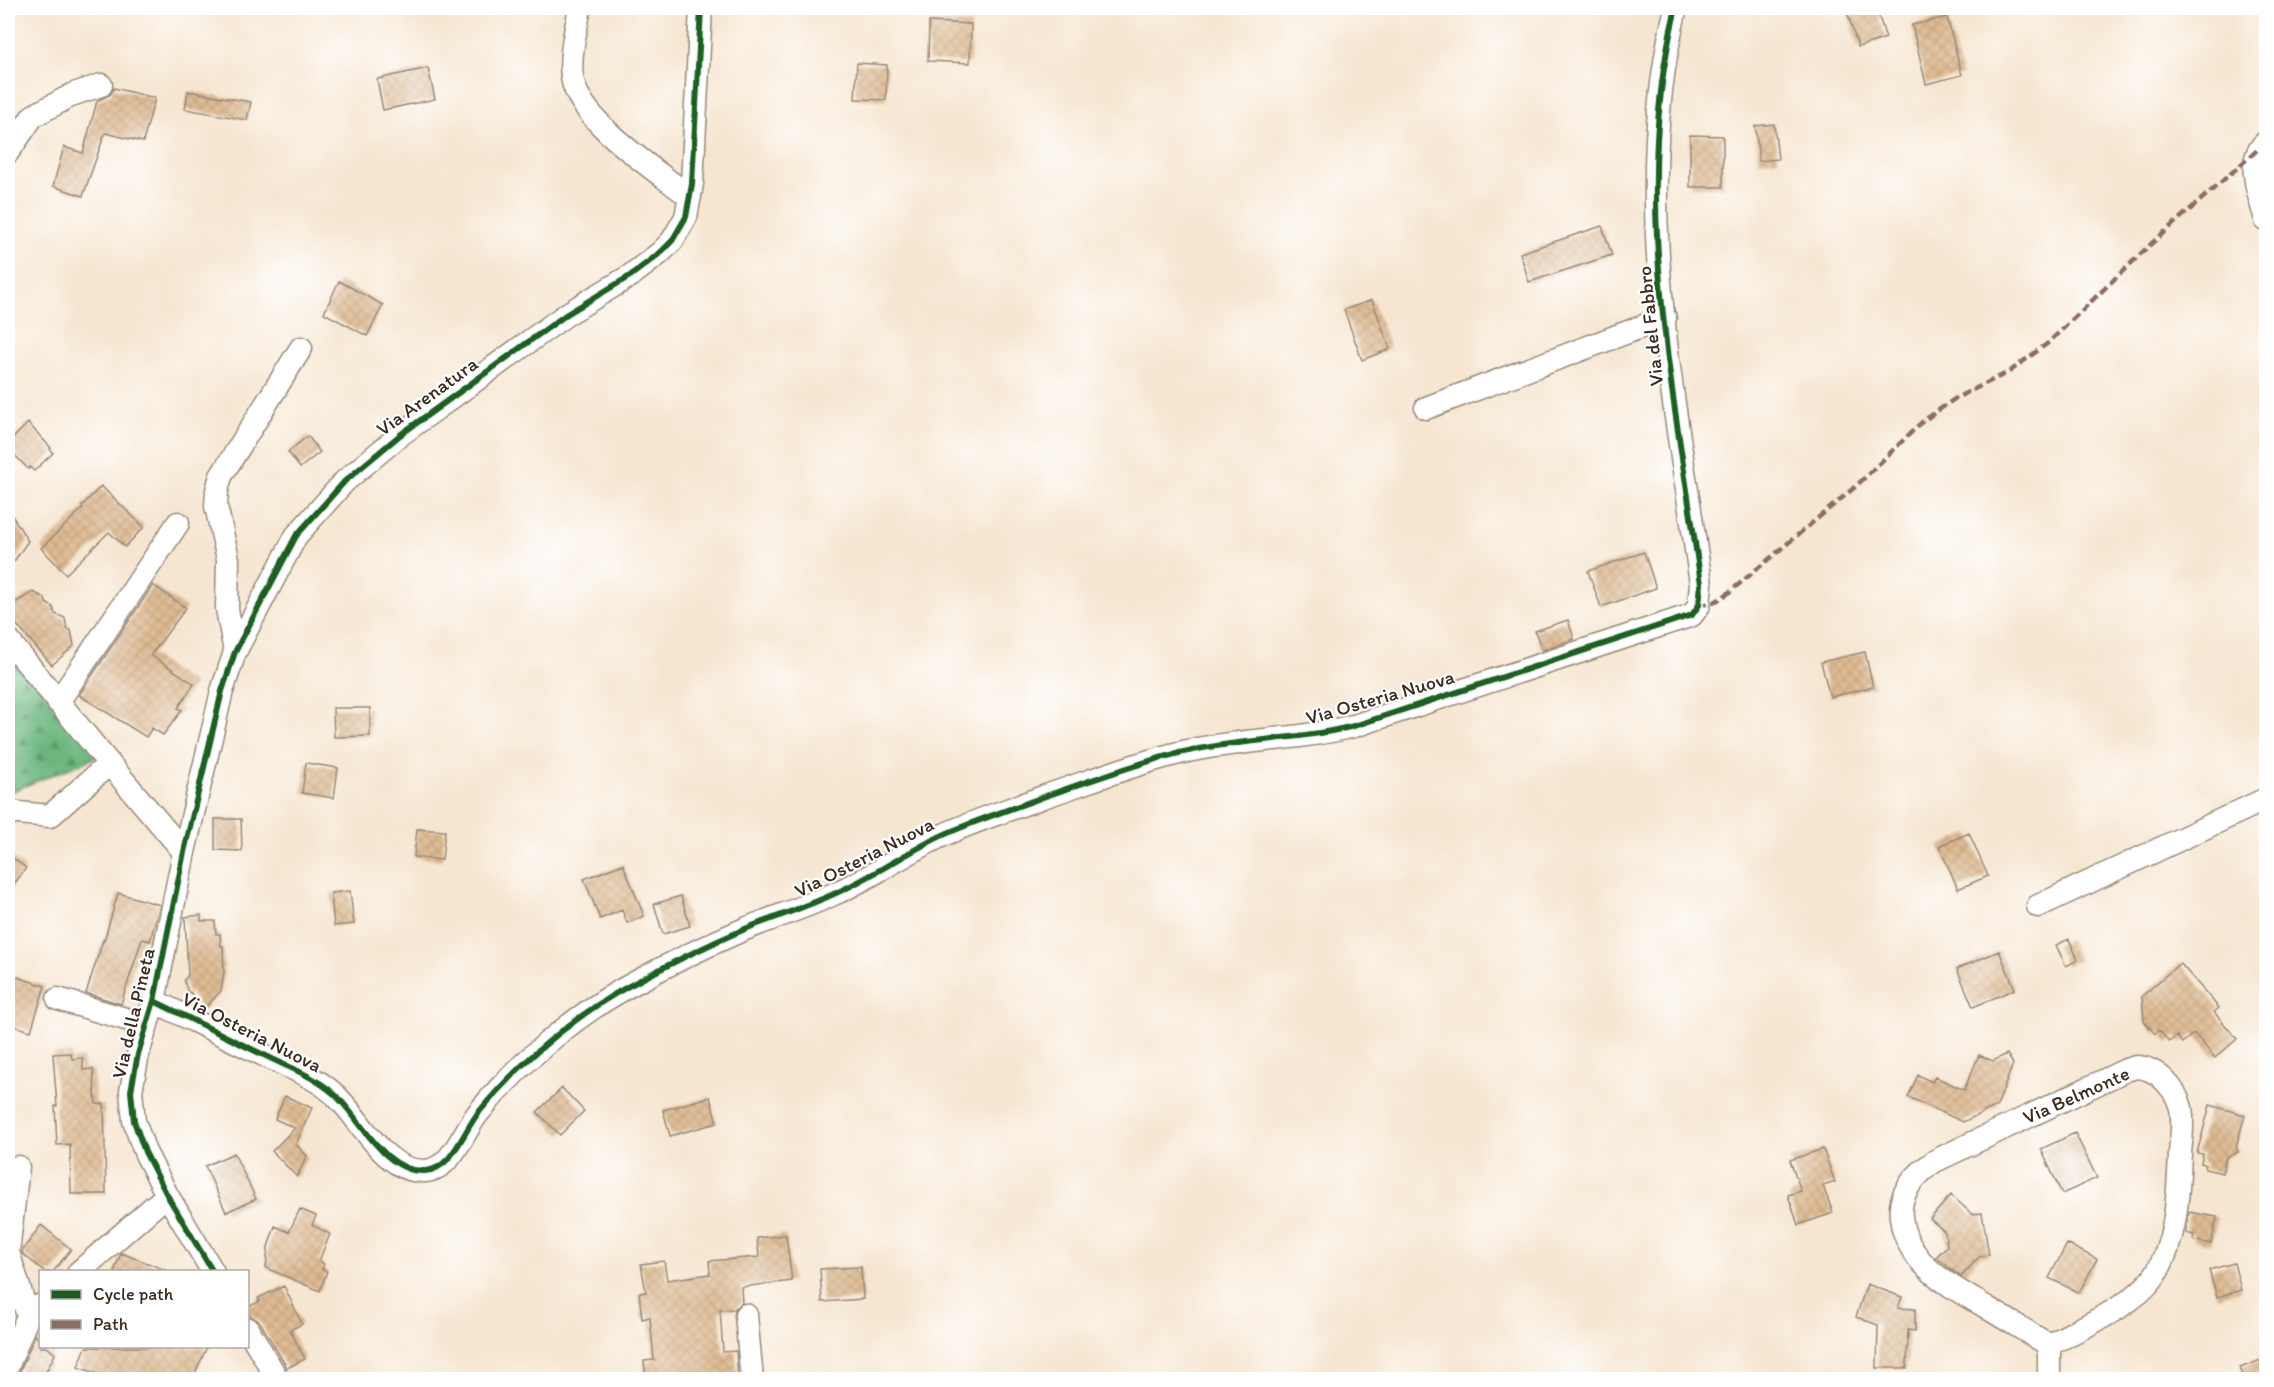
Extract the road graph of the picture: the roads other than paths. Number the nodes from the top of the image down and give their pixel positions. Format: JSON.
{"nodes":[{"id":1,"x":580,"y":8,"type":"edge"},
{"id":2,"x":701,"y":8,"type":"edge"},
{"id":3,"x":1676,"y":8,"type":"edge"},
{"id":4,"x":101,"y":85,"type":"dead end"},
{"id":5,"x":2265,"y":144,"type":"edge"},
{"id":6,"x":8,"y":152,"type":"edge"},
{"id":7,"x":690,"y":197,"type":"junction"},
{"id":8,"x":2266,"y":220,"type":"edge"},
{"id":9,"x":1665,"y":318,"type":"junction"},
{"id":10,"x":301,"y":348,"type":"dead end"},
{"id":11,"x":1426,"y":408,"type":"dead end"},
{"id":12,"x":178,"y":523,"type":"dead end"},
{"id":13,"x":1699,"y":605,"type":"joint"},
{"id":14,"x":8,"y":640,"type":"edge"},
{"id":15,"x":235,"y":652,"type":"junction"},
{"id":16,"x":58,"y":702,"type":"junction"},
{"id":17,"x":109,"y":764,"type":"junction"},
{"id":18,"x":2266,"y":799,"type":"edge"},
{"id":19,"x":8,"y":813,"type":"edge"},
{"id":20,"x":184,"y":852,"type":"junction"},
{"id":21,"x":2038,"y":906,"type":"dead end"},
{"id":22,"x":58,"y":999,"type":"dead end"},
{"id":23,"x":153,"y":1001,"type":"junction"},
{"id":24,"x":146,"y":1024,"type":"junction"},
{"id":25,"x":18,"y":1167,"type":"dead end"},
{"id":26,"x":167,"y":1195,"type":"junction"},
{"id":27,"x":81,"y":1270,"type":"edge"},
{"id":28,"x":212,"y":1270,"type":"edge"},
{"id":29,"x":34,"y":1310,"type":"edge"},
{"id":30,"x":746,"y":1315,"type":"dead end"},
{"id":31,"x":249,"y":1331,"type":"edge"},
{"id":32,"x":2049,"y":1345,"type":"junction"},
{"id":33,"x":8,"y":1365,"type":"edge"},
{"id":34,"x":278,"y":1380,"type":"edge"},
{"id":35,"x":752,"y":1380,"type":"edge"},
{"id":36,"x":2049,"y":1380,"type":"edge"}],
"edges":[{"from":1,"to":7,"type":"street"},
{"from":2,"to":7,"type":"street","name":"Via Arenatura"},
{"from":3,"to":9,"type":"street","name":"Via del Fabbro"},
{"from":4,"to":6,"type":"street"},
{"from":5,"to":8,"type":"street"},
{"from":7,"to":15,"type":"street","name":"Via Arenatura"},
{"from":9,"to":11,"type":"street"},
{"from":9,"to":13,"type":"street","name":"Via del Fabbro"},
{"from":10,"to":15,"type":"street"},
{"from":12,"to":16,"type":"street"},
{"from":13,"to":23,"type":"street","name":"Via Osteria Nuova"},
{"from":14,"to":16,"type":"street"},
{"from":15,"to":20,"type":"street","name":"Via Arenatura"},
{"from":16,"to":17,"type":"street"},
{"from":17,"to":19,"type":"street"},
{"from":17,"to":20,"type":"street"},
{"from":18,"to":21,"type":"street"},
{"from":20,"to":23,"type":"street","name":"Via della Pineta"},
{"from":22,"to":24,"type":"street"},
{"from":23,"to":24,"type":"street","name":"Via della Pineta"},
{"from":24,"to":26,"type":"street","name":"Via della Pineta"},
{"from":25,"to":29,"type":"street"},
{"from":26,"to":27,"type":"street"},
{"from":26,"to":28,"type":"street","name":"Via della Pineta"},
{"from":29,"to":33,"type":"street"},
{"from":30,"to":35,"type":"street"},
{"from":31,"to":34,"type":"street"},
{"from":32,"to":32,"type":"street","name":"Via Belmonte"},
{"from":32,"to":36,"type":"street"}]}
